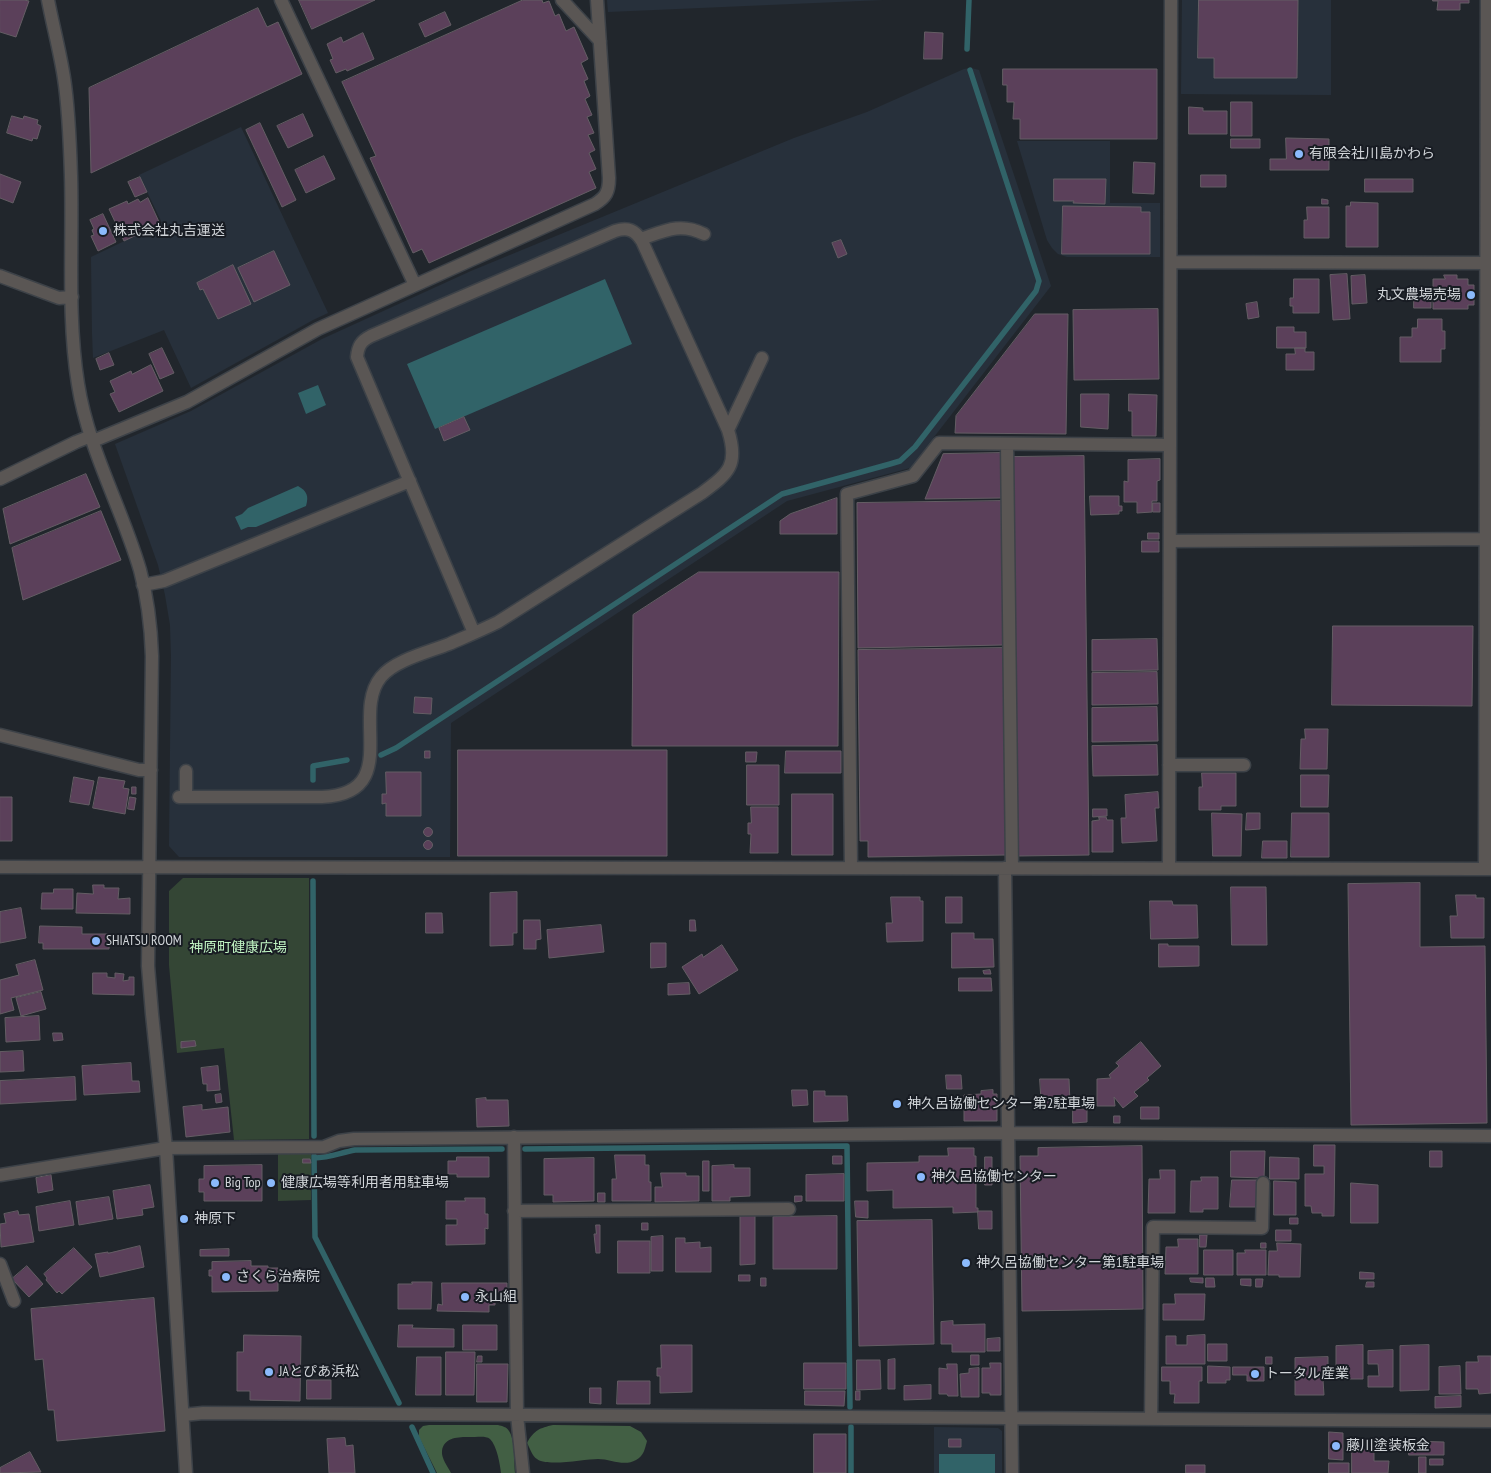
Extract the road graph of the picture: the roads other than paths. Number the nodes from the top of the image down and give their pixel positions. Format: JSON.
{"nodes":[{"id":1,"x":48,"y":0,"type":"edge"},
{"id":2,"x":281,"y":0,"type":"edge"},
{"id":3,"x":562,"y":0,"type":"edge"},
{"id":4,"x":597,"y":0,"type":"edge"},
{"id":5,"x":1171,"y":0,"type":"edge"},
{"id":6,"x":1487,"y":0,"type":"edge"},
{"id":7,"x":600,"y":41,"type":"junction"},
{"id":8,"x":704,"y":234,"type":"dead end"},
{"id":9,"x":641,"y":239,"type":"junction"},
{"id":10,"x":1170,"y":262,"type":"junction"},
{"id":11,"x":1489,"y":263,"type":"edge"},
{"id":12,"x":0,"y":276,"type":"edge"},
{"id":13,"x":415,"y":286,"type":"junction"},
{"id":14,"x":72,"y":297,"type":"junction"},
{"id":15,"x":762,"y":358,"type":"dead end"},
{"id":16,"x":728,"y":430,"type":"junction"},
{"id":17,"x":92,"y":438,"type":"junction"},
{"id":18,"x":1007,"y":444,"type":"junction"},
{"id":19,"x":1170,"y":445,"type":"junction"},
{"id":20,"x":0,"y":479,"type":"edge"},
{"id":21,"x":410,"y":481,"type":"junction"},
{"id":22,"x":1486,"y":539,"type":"junction"},
{"id":23,"x":1170,"y":541,"type":"junction"},
{"id":24,"x":143,"y":586,"type":"junction"},
{"id":25,"x":1488,"y":620,"type":"edge"},
{"id":26,"x":474,"y":633,"type":"junction"},
{"id":27,"x":0,"y":735,"type":"edge"},
{"id":28,"x":1169,"y":765,"type":"junction"},
{"id":29,"x":1244,"y":765,"type":"dead end"},
{"id":30,"x":151,"y":770,"type":"junction"},
{"id":31,"x":186,"y":771,"type":"dead end"},
{"id":32,"x":0,"y":867,"type":"edge"},
{"id":33,"x":149,"y":868,"type":"junction"},
{"id":34,"x":851,"y":868,"type":"junction"},
{"id":35,"x":1008,"y":868,"type":"junction"},
{"id":36,"x":1169,"y":868,"type":"junction"},
{"id":37,"x":1488,"y":869,"type":"edge"},
{"id":38,"x":1008,"y":1133,"type":"junction"},
{"id":39,"x":1491,"y":1136,"type":"edge"},
{"id":40,"x":514,"y":1137,"type":"junction"},
{"id":41,"x":166,"y":1148,"type":"junction"},
{"id":42,"x":0,"y":1175,"type":"edge"},
{"id":43,"x":1263,"y":1183,"type":"dead end"},
{"id":44,"x":789,"y":1209,"type":"dead end"},
{"id":45,"x":514,"y":1211,"type":"junction"},
{"id":46,"x":0,"y":1264,"type":"edge"},
{"id":47,"x":14,"y":1301,"type":"dead end"},
{"id":48,"x":183,"y":1415,"type":"junction"},
{"id":49,"x":517,"y":1415,"type":"junction"},
{"id":50,"x":1012,"y":1418,"type":"junction"},
{"id":51,"x":1151,"y":1419,"type":"junction"},
{"id":52,"x":1491,"y":1421,"type":"edge"},
{"id":53,"x":186,"y":1473,"type":"edge"},
{"id":54,"x":523,"y":1473,"type":"edge"},
{"id":55,"x":1012,"y":1473,"type":"edge"}],
"edges":[{"from":1,"to":14,"type":"street"},
{"from":2,"to":13,"type":"street"},
{"from":3,"to":7,"type":"street"},
{"from":4,"to":7,"type":"street"},
{"from":5,"to":10,"type":"street"},
{"from":6,"to":11,"type":"street"},
{"from":7,"to":13,"type":"street"},
{"from":8,"to":9,"type":"street"},
{"from":9,"to":16,"type":"street"},
{"from":9,"to":21,"type":"street"},
{"from":10,"to":11,"type":"street"},
{"from":10,"to":19,"type":"street"},
{"from":11,"to":22,"type":"street"},
{"from":12,"to":14,"type":"street"},
{"from":13,"to":17,"type":"street"},
{"from":14,"to":17,"type":"street"},
{"from":15,"to":16,"type":"street"},
{"from":16,"to":26,"type":"street"},
{"from":17,"to":20,"type":"street"},
{"from":17,"to":24,"type":"street"},
{"from":18,"to":19,"type":"street"},
{"from":18,"to":34,"type":"street"},
{"from":18,"to":35,"type":"street"},
{"from":19,"to":23,"type":"street"},
{"from":21,"to":24,"type":"street"},
{"from":21,"to":26,"type":"street"},
{"from":22,"to":23,"type":"street"},
{"from":22,"to":25,"type":"street"},
{"from":23,"to":28,"type":"street"},
{"from":24,"to":30,"type":"street"},
{"from":25,"to":37,"type":"street"},
{"from":26,"to":31,"type":"street"},
{"from":27,"to":30,"type":"street"},
{"from":28,"to":29,"type":"street"},
{"from":28,"to":36,"type":"street"},
{"from":30,"to":33,"type":"street"},
{"from":32,"to":33,"type":"street"},
{"from":33,"to":34,"type":"street"},
{"from":33,"to":41,"type":"street"},
{"from":34,"to":35,"type":"street"},
{"from":35,"to":36,"type":"street"},
{"from":35,"to":38,"type":"street"},
{"from":36,"to":37,"type":"street"},
{"from":38,"to":39,"type":"street"},
{"from":38,"to":40,"type":"street"},
{"from":38,"to":50,"type":"street"},
{"from":40,"to":41,"type":"street"},
{"from":40,"to":45,"type":"street"},
{"from":41,"to":42,"type":"street"},
{"from":41,"to":48,"type":"street"},
{"from":43,"to":51,"type":"street"},
{"from":44,"to":45,"type":"street"},
{"from":45,"to":49,"type":"street"},
{"from":46,"to":47,"type":"street"},
{"from":48,"to":49,"type":"street"},
{"from":48,"to":53,"type":"street"},
{"from":49,"to":50,"type":"street"},
{"from":49,"to":54,"type":"street"},
{"from":50,"to":51,"type":"street"},
{"from":50,"to":55,"type":"street"},
{"from":51,"to":52,"type":"street"}]}
